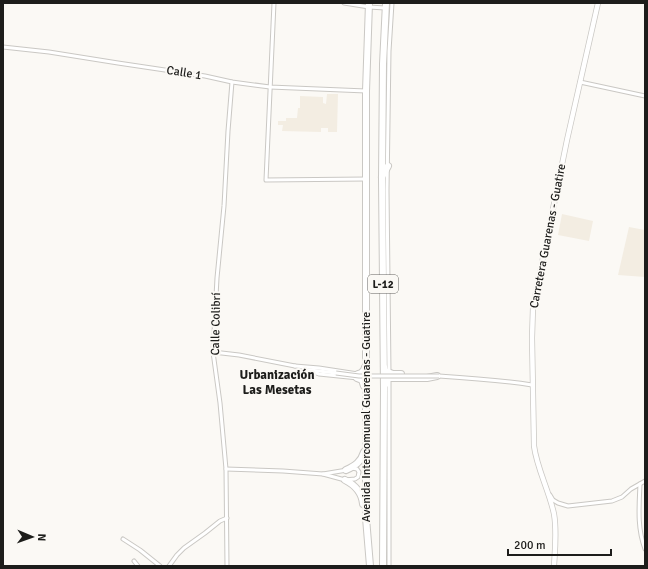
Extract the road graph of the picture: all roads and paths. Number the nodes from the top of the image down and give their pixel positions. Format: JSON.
{"nodes":[{"id":1,"x":274,"y":3,"type":"edge"},
{"id":2,"x":344,"y":3,"type":"edge"},
{"id":3,"x":392,"y":3,"type":"edge"},
{"id":4,"x":598,"y":3,"type":"edge"},
{"id":5,"x":369,"y":5,"type":"edge"},
{"id":6,"x":385,"y":5,"type":"edge"},
{"id":7,"x":3,"y":47,"type":"edge"},
{"id":8,"x":232,"y":82,"type":"junction"},
{"id":9,"x":580,"y":82,"type":"junction"},
{"id":10,"x":270,"y":88,"type":"junction"},
{"id":11,"x":366,"y":91,"type":"junction"},
{"id":12,"x":645,"y":96,"type":"edge"},
{"id":13,"x":388,"y":166,"type":"junction"},
{"id":14,"x":382,"y":178,"type":"junction"},
{"id":15,"x":366,"y":180,"type":"junction"},
{"id":16,"x":383,"y":336,"type":"junction"},
{"id":17,"x":388,"y":350,"type":"junction"},
{"id":18,"x":214,"y":352,"type":"junction"},
{"id":19,"x":366,"y":355,"type":"junction"},
{"id":20,"x":295,"y":366,"type":"junction"},
{"id":21,"x":384,"y":367,"type":"junction"},
{"id":22,"x":303,"y":368,"type":"junction"},
{"id":23,"x":357,"y":376,"type":"junction"},
{"id":24,"x":389,"y":376,"type":"junction"},
{"id":25,"x":439,"y":376,"type":"junction"},
{"id":26,"x":532,"y":385,"type":"junction"},
{"id":27,"x":384,"y":389,"type":"junction"},
{"id":28,"x":366,"y":395,"type":"junction"},
{"id":29,"x":366,"y":443,"type":"junction"},
{"id":30,"x":226,"y":469,"type":"junction"},
{"id":31,"x":346,"y":470,"type":"junction"},
{"id":32,"x":323,"y":474,"type":"junction"},
{"id":33,"x":345,"y":480,"type":"junction"},
{"id":34,"x":645,"y":481,"type":"edge"},
{"id":35,"x":640,"y":484,"type":"junction"},
{"id":36,"x":546,"y":490,"type":"junction"},
{"id":37,"x":226,"y":518,"type":"junction"},
{"id":38,"x":366,"y":518,"type":"junction"},
{"id":39,"x":123,"y":539,"type":"dead end"},
{"id":40,"x":645,"y":549,"type":"edge"},
{"id":41,"x":134,"y":561,"type":"dead end"},
{"id":42,"x":138,"y":566,"type":"edge"},
{"id":43,"x":160,"y":566,"type":"edge"},
{"id":44,"x":169,"y":566,"type":"edge"},
{"id":45,"x":228,"y":566,"type":"edge"},
{"id":46,"x":370,"y":566,"type":"edge"},
{"id":47,"x":383,"y":566,"type":"edge"},
{"id":48,"x":389,"y":566,"type":"edge"},
{"id":49,"x":554,"y":566,"type":"edge"}],
"edges":[{"from":1,"to":10,"type":"street"},
{"from":2,"to":5,"type":"street"},
{"from":3,"to":13,"type":"street","name":"Avenida Intercomunal Guarenas - Guatire","number":"L-12"},
{"from":4,"to":9,"type":"main road","name":"Carretera Guarenas - Guatire"},
{"from":5,"to":6,"type":"street"},
{"from":5,"to":11,"type":"highway","name":"Avenida Intercomunal Guarenas - Guatire","number":"L-12"},
{"from":6,"to":14,"type":"highway","name":"Avenida Intercomunal Guarenas - Guatire","number":"L-12"},
{"from":7,"to":8,"type":"street","name":"Calle 1"},
{"from":8,"to":10,"type":"street","name":"Calle 1"},
{"from":8,"to":18,"type":"street","name":"Calle Colibrí"},
{"from":9,"to":12,"type":"street"},
{"from":9,"to":26,"type":"main road","name":"Carretera Guarenas - Guatire"},
{"from":10,"to":11,"type":"street","name":"Calle 1"},
{"from":10,"to":15,"type":"street"},
{"from":11,"to":15,"type":"highway","name":"Avenida Intercomunal Guarenas - Guatire","number":"L-12"},
{"from":13,"to":14,"type":"highway"},
{"from":13,"to":17,"type":"street","name":"Avenida Intercomunal Guarenas - Guatire","number":"L-12"},
{"from":14,"to":16,"type":"highway","name":"Avenida Intercomunal Guarenas - Guatire","number":"L-12"},
{"from":15,"to":19,"type":"highway","name":"Avenida Intercomunal Guarenas - Guatire","number":"L-12"},
{"from":16,"to":17,"type":"highway"},
{"from":16,"to":21,"type":"highway","name":"Avenida Intercomunal Guarenas - Guatire","number":"L-12"},
{"from":17,"to":24,"type":"street","name":"Avenida Intercomunal Guarenas - Guatire","number":"L-12"},
{"from":18,"to":20,"type":"street"},
{"from":18,"to":30,"type":"street","name":"Calle Colibrí"},
{"from":19,"to":23,"type":"highway"},
{"from":19,"to":28,"type":"highway","name":"Avenida Intercomunal Guarenas - Guatire","number":"L-12"},
{"from":20,"to":22,"type":"street"},
{"from":20,"to":23,"type":"street"},
{"from":21,"to":24,"type":"highway"},
{"from":21,"to":27,"type":"highway","name":"Avenida Intercomunal Guarenas - Guatire","number":"L-12"},
{"from":22,"to":23,"type":"street"},
{"from":22,"to":25,"type":"street","bridge":true},
{"from":23,"to":28,"type":"highway"},
{"from":24,"to":25,"type":"highway"},
{"from":24,"to":27,"type":"highway"},
{"from":24,"to":48,"type":"street","name":"Avenida Intercomunal Guarenas - Guatire","number":"L-12"},
{"from":25,"to":26,"type":"street"},
{"from":26,"to":36,"type":"main road","name":"Carretera Guarenas - Guatire"},
{"from":27,"to":47,"type":"highway","name":"Avenida Intercomunal Guarenas - Guatire","number":"L-12"},
{"from":28,"to":29,"type":"highway","name":"Avenida Intercomunal Guarenas - Guatire","number":"L-12"},
{"from":29,"to":31,"type":"highway"},
{"from":29,"to":38,"type":"highway","name":"Avenida Intercomunal Guarenas - Guatire","number":"L-12"},
{"from":30,"to":32,"type":"street"},
{"from":30,"to":37,"type":"street","name":"Calle Colibrí"},
{"from":31,"to":32,"type":"street"},
{"from":31,"to":33,"type":"street"},
{"from":32,"to":33,"type":"street"},
{"from":33,"to":38,"type":"highway"},
{"from":34,"to":35,"type":"street"},
{"from":35,"to":36,"type":"street"},
{"from":35,"to":40,"type":"street"},
{"from":36,"to":49,"type":"main road","name":"Carretera Guarenas - Guatire"},
{"from":37,"to":44,"type":"street"},
{"from":37,"to":45,"type":"street","name":"Calle Colibrí"},
{"from":38,"to":46,"type":"highway","name":"Avenida Intercomunal Guarenas - Guatire","number":"L-12"},
{"from":39,"to":43,"type":"street"},
{"from":41,"to":42,"type":"street"}]}
